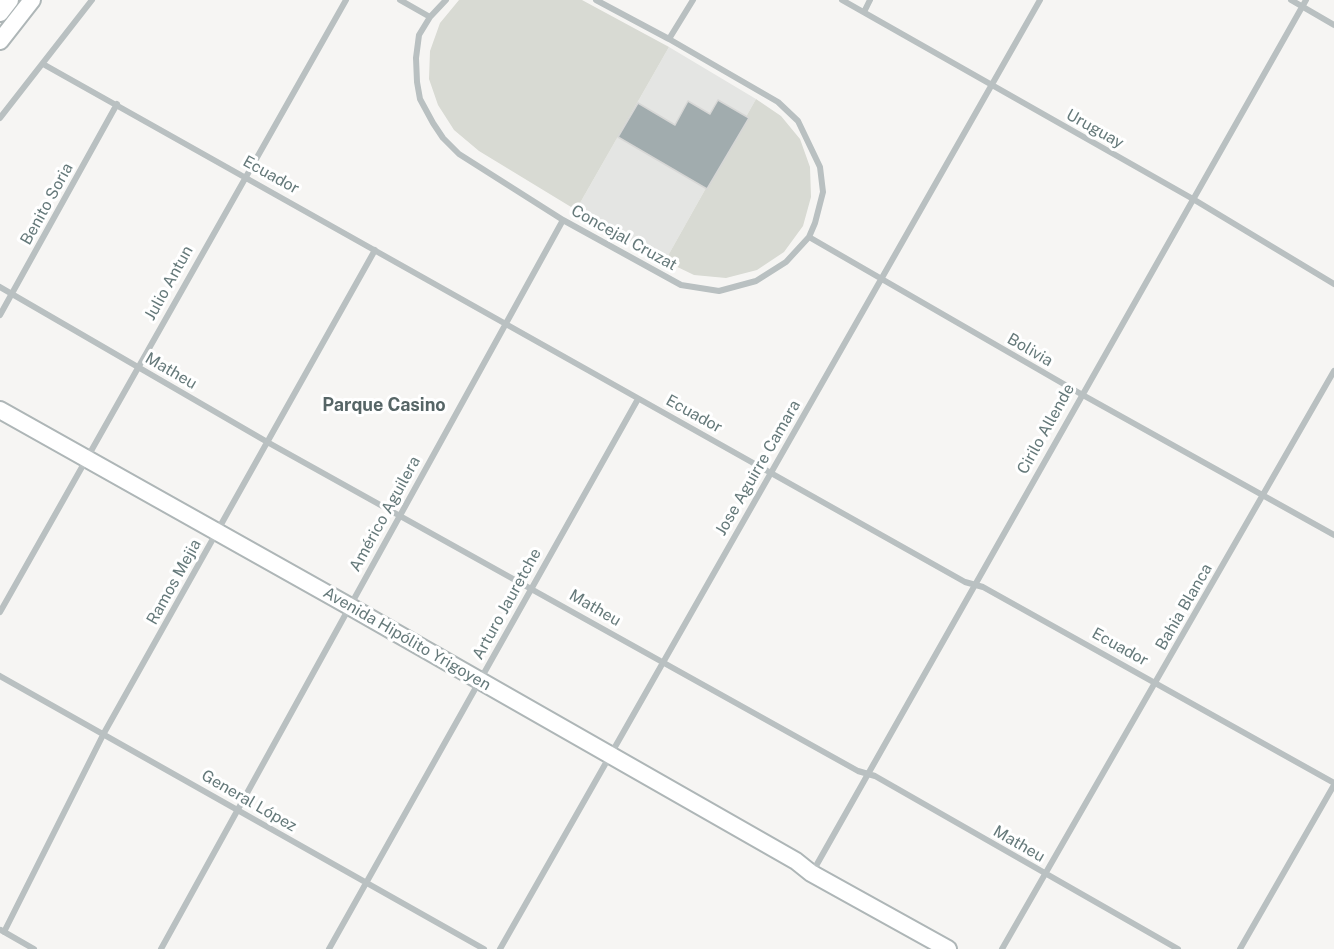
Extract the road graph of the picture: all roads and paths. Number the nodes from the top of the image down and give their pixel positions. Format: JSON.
{"nodes":[{"id":1,"x":10,"y":0,"type":"edge"},
{"id":2,"x":32,"y":0,"type":"edge"},
{"id":3,"x":92,"y":0,"type":"edge"},
{"id":4,"x":346,"y":0,"type":"edge"},
{"id":5,"x":400,"y":0,"type":"edge"},
{"id":6,"x":446,"y":0,"type":"edge"},
{"id":7,"x":596,"y":0,"type":"edge"},
{"id":8,"x":693,"y":0,"type":"edge"},
{"id":9,"x":842,"y":0,"type":"edge"},
{"id":10,"x":870,"y":0,"type":"edge"},
{"id":11,"x":1040,"y":0,"type":"edge"},
{"id":12,"x":1291,"y":0,"type":"edge"},
{"id":13,"x":1306,"y":0,"type":"edge"},
{"id":14,"x":1302,"y":7,"type":"junction"},
{"id":15,"x":864,"y":12,"type":"junction"},
{"id":16,"x":0,"y":13,"type":"edge"},
{"id":17,"x":430,"y":17,"type":"junction"},
{"id":18,"x":1334,"y":25,"type":"edge"},
{"id":19,"x":669,"y":39,"type":"junction"},
{"id":20,"x":0,"y":41,"type":"edge"},
{"id":21,"x":43,"y":64,"type":"junction"},
{"id":22,"x":992,"y":86,"type":"junction"},
{"id":23,"x":117,"y":104,"type":"junction"},
{"id":24,"x":0,"y":118,"type":"edge"},
{"id":25,"x":244,"y":176,"type":"junction"},
{"id":26,"x":1193,"y":199,"type":"junction"},
{"id":27,"x":563,"y":220,"type":"junction"},
{"id":28,"x":809,"y":237,"type":"junction"},
{"id":29,"x":375,"y":250,"type":"junction"},
{"id":30,"x":882,"y":280,"type":"junction"},
{"id":31,"x":1334,"y":284,"type":"edge"},
{"id":32,"x":0,"y":287,"type":"edge"},
{"id":33,"x":13,"y":295,"type":"junction"},
{"id":34,"x":0,"y":315,"type":"edge"},
{"id":35,"x":507,"y":325,"type":"junction"},
{"id":36,"x":137,"y":367,"type":"junction"},
{"id":37,"x":1334,"y":371,"type":"edge"},
{"id":38,"x":1081,"y":394,"type":"junction"},
{"id":39,"x":638,"y":399,"type":"junction"},
{"id":40,"x":0,"y":410,"type":"edge"},
{"id":41,"x":0,"y":422,"type":"edge"},
{"id":42,"x":269,"y":443,"type":"junction"},
{"id":43,"x":83,"y":462,"type":"junction"},
{"id":44,"x":771,"y":472,"type":"junction"},
{"id":45,"x":1263,"y":495,"type":"junction"},
{"id":46,"x":399,"y":515,"type":"junction"},
{"id":47,"x":215,"y":535,"type":"junction"},
{"id":48,"x":1334,"y":535,"type":"edge"},
{"id":49,"x":974,"y":584,"type":"junction"},
{"id":50,"x":532,"y":588,"type":"junction"},
{"id":51,"x":347,"y":610,"type":"junction"},
{"id":52,"x":0,"y":612,"type":"edge"},
{"id":53,"x":663,"y":662,"type":"junction"},
{"id":54,"x":0,"y":676,"type":"edge"},
{"id":55,"x":1156,"y":683,"type":"junction"},
{"id":56,"x":477,"y":686,"type":"junction"},
{"id":57,"x":104,"y":733,"type":"junction"},
{"id":58,"x":608,"y":761,"type":"junction"},
{"id":59,"x":867,"y":773,"type":"junction"},
{"id":60,"x":1334,"y":784,"type":"edge"},
{"id":61,"x":237,"y":809,"type":"junction"},
{"id":62,"x":812,"y":873,"type":"junction"},
{"id":63,"x":1044,"y":874,"type":"junction"},
{"id":64,"x":366,"y":883,"type":"junction"},
{"id":65,"x":2,"y":931,"type":"edge"},
{"id":66,"x":34,"y":949,"type":"edge"},
{"id":67,"x":161,"y":949,"type":"edge"},
{"id":68,"x":329,"y":949,"type":"edge"},
{"id":69,"x":484,"y":949,"type":"edge"},
{"id":70,"x":500,"y":949,"type":"edge"},
{"id":71,"x":948,"y":949,"type":"edge"},
{"id":72,"x":1002,"y":949,"type":"edge"},
{"id":73,"x":1178,"y":949,"type":"edge"},
{"id":74,"x":1240,"y":949,"type":"edge"}],
"edges":[{"from":1,"to":16,"type":"main road"},
{"from":2,"to":20,"type":"main road"},
{"from":3,"to":21,"type":"street"},
{"from":4,"to":25,"type":"street","name":"Julio Antun"},
{"from":5,"to":17,"type":"street"},
{"from":6,"to":17,"type":"street","name":"Concejal Cruzat"},
{"from":7,"to":19,"type":"street","name":"Concejal Cruzat"},
{"from":8,"to":19,"type":"street"},
{"from":9,"to":15,"type":"street","name":"Uruguay"},
{"from":10,"to":15,"type":"street"},
{"from":11,"to":22,"type":"street","name":"Jose Aguirre Camara"},
{"from":12,"to":14,"type":"street"},
{"from":13,"to":14,"type":"street","name":"Cirilo Allende"},
{"from":14,"to":18,"type":"street"},
{"from":14,"to":26,"type":"street","name":"Cirilo Allende"},
{"from":15,"to":22,"type":"street","name":"Uruguay"},
{"from":17,"to":27,"type":"street","name":"Concejal Cruzat"},
{"from":19,"to":28,"type":"street","name":"Concejal Cruzat"},
{"from":21,"to":23,"type":"street","name":"Ecuador"},
{"from":21,"to":24,"type":"street"},
{"from":22,"to":26,"type":"street","name":"Uruguay"},
{"from":22,"to":30,"type":"street","name":"Jose Aguirre Camara"},
{"from":23,"to":25,"type":"street","name":"Ecuador"},
{"from":23,"to":33,"type":"street","name":"Benito Soria"},
{"from":25,"to":29,"type":"street","name":"Ecuador"},
{"from":25,"to":36,"type":"street","name":"Julio Antun"},
{"from":26,"to":31,"type":"street","name":"Uruguay"},
{"from":26,"to":38,"type":"street","name":"Cirilo Allende"},
{"from":27,"to":28,"type":"street","name":"Concejal Cruzat"},
{"from":27,"to":35,"type":"street","name":"Américo Aguilera"},
{"from":28,"to":30,"type":"street","name":"Bolivia"},
{"from":29,"to":35,"type":"street","name":"Ecuador"},
{"from":29,"to":42,"type":"street","name":"Ramos Mejia"},
{"from":30,"to":38,"type":"street","name":"Bolivia"},
{"from":30,"to":44,"type":"street","name":"Jose Aguirre Camara"},
{"from":32,"to":33,"type":"street","name":"Matheu"},
{"from":33,"to":34,"type":"street","name":"Benito Soria"},
{"from":33,"to":36,"type":"street","name":"Matheu"},
{"from":35,"to":39,"type":"street","name":"Ecuador"},
{"from":35,"to":46,"type":"street","name":"Américo Aguilera"},
{"from":36,"to":42,"type":"street","name":"Matheu"},
{"from":36,"to":43,"type":"street","name":"Julio Antun"},
{"from":37,"to":45,"type":"street","name":"Bahia Blanca"},
{"from":38,"to":45,"type":"street","name":"Bolivia"},
{"from":38,"to":49,"type":"street","name":"Cirilo Allende"},
{"from":39,"to":44,"type":"street","name":"Ecuador"},
{"from":39,"to":50,"type":"street","name":"Arturo Jauretche"},
{"from":40,"to":43,"type":"main road","name":"Avenida Hipólito Yrigoyen"},
{"from":41,"to":43,"type":"main road","name":"Avenida Hipólito Yrigoyen"},
{"from":42,"to":46,"type":"street","name":"Matheu"},
{"from":42,"to":47,"type":"street","name":"Ramos Mejia"},
{"from":43,"to":47,"type":"main road","name":"Avenida Hipólito Yrigoyen"},
{"from":43,"to":52,"type":"street","name":"Julio Antun"},
{"from":44,"to":49,"type":"street","name":"Ecuador"},
{"from":44,"to":53,"type":"street","name":"Jose Aguirre Camara"},
{"from":45,"to":48,"type":"street","name":"Bolivia"},
{"from":45,"to":55,"type":"street","name":"Bahia Blanca"},
{"from":46,"to":50,"type":"street","name":"Matheu"},
{"from":46,"to":51,"type":"street","name":"Américo Aguilera"},
{"from":47,"to":51,"type":"main road","name":"Avenida Hipólito Yrigoyen"},
{"from":47,"to":57,"type":"street","name":"Ramos Mejia"},
{"from":49,"to":55,"type":"street","name":"Ecuador"},
{"from":49,"to":59,"type":"street","name":"Cirilo Allende"},
{"from":50,"to":53,"type":"street","name":"Matheu"},
{"from":50,"to":56,"type":"street","name":"Arturo Jauretche"},
{"from":51,"to":56,"type":"main road","name":"Avenida Hipólito Yrigoyen"},
{"from":51,"to":61,"type":"street","name":"Américo Aguilera"},
{"from":53,"to":58,"type":"street","name":"Jose Aguirre Camara"},
{"from":53,"to":59,"type":"street","name":"Matheu"},
{"from":54,"to":57,"type":"street","name":"General López"},
{"from":55,"to":60,"type":"street","name":"Ecuador"},
{"from":55,"to":63,"type":"street","name":"Bahia Blanca"},
{"from":56,"to":58,"type":"main road","name":"Avenida Hipólito Yrigoyen"},
{"from":56,"to":64,"type":"street","name":"Arturo Jauretche"},
{"from":57,"to":61,"type":"street","name":"General López"},
{"from":57,"to":65,"type":"street","name":"Ramos Mejia"},
{"from":58,"to":62,"type":"main road","name":"Avenida Hipólito Yrigoyen"},
{"from":58,"to":70,"type":"street","name":"Jose Aguirre Camara"},
{"from":59,"to":62,"type":"street","name":"Cirilo Allende"},
{"from":59,"to":63,"type":"street","name":"Matheu"},
{"from":60,"to":74,"type":"street"},
{"from":61,"to":64,"type":"street","name":"General López"},
{"from":61,"to":67,"type":"street","name":"Américo Aguilera"},
{"from":62,"to":71,"type":"main road","name":"Avenida Hipólito Yrigoyen"},
{"from":63,"to":72,"type":"street","name":"Bahia Blanca"},
{"from":63,"to":73,"type":"street","name":"Matheu"},
{"from":64,"to":68,"type":"street","name":"Arturo Jauretche"},
{"from":64,"to":69,"type":"street","name":"General López"},
{"from":65,"to":66,"type":"street"}]}
